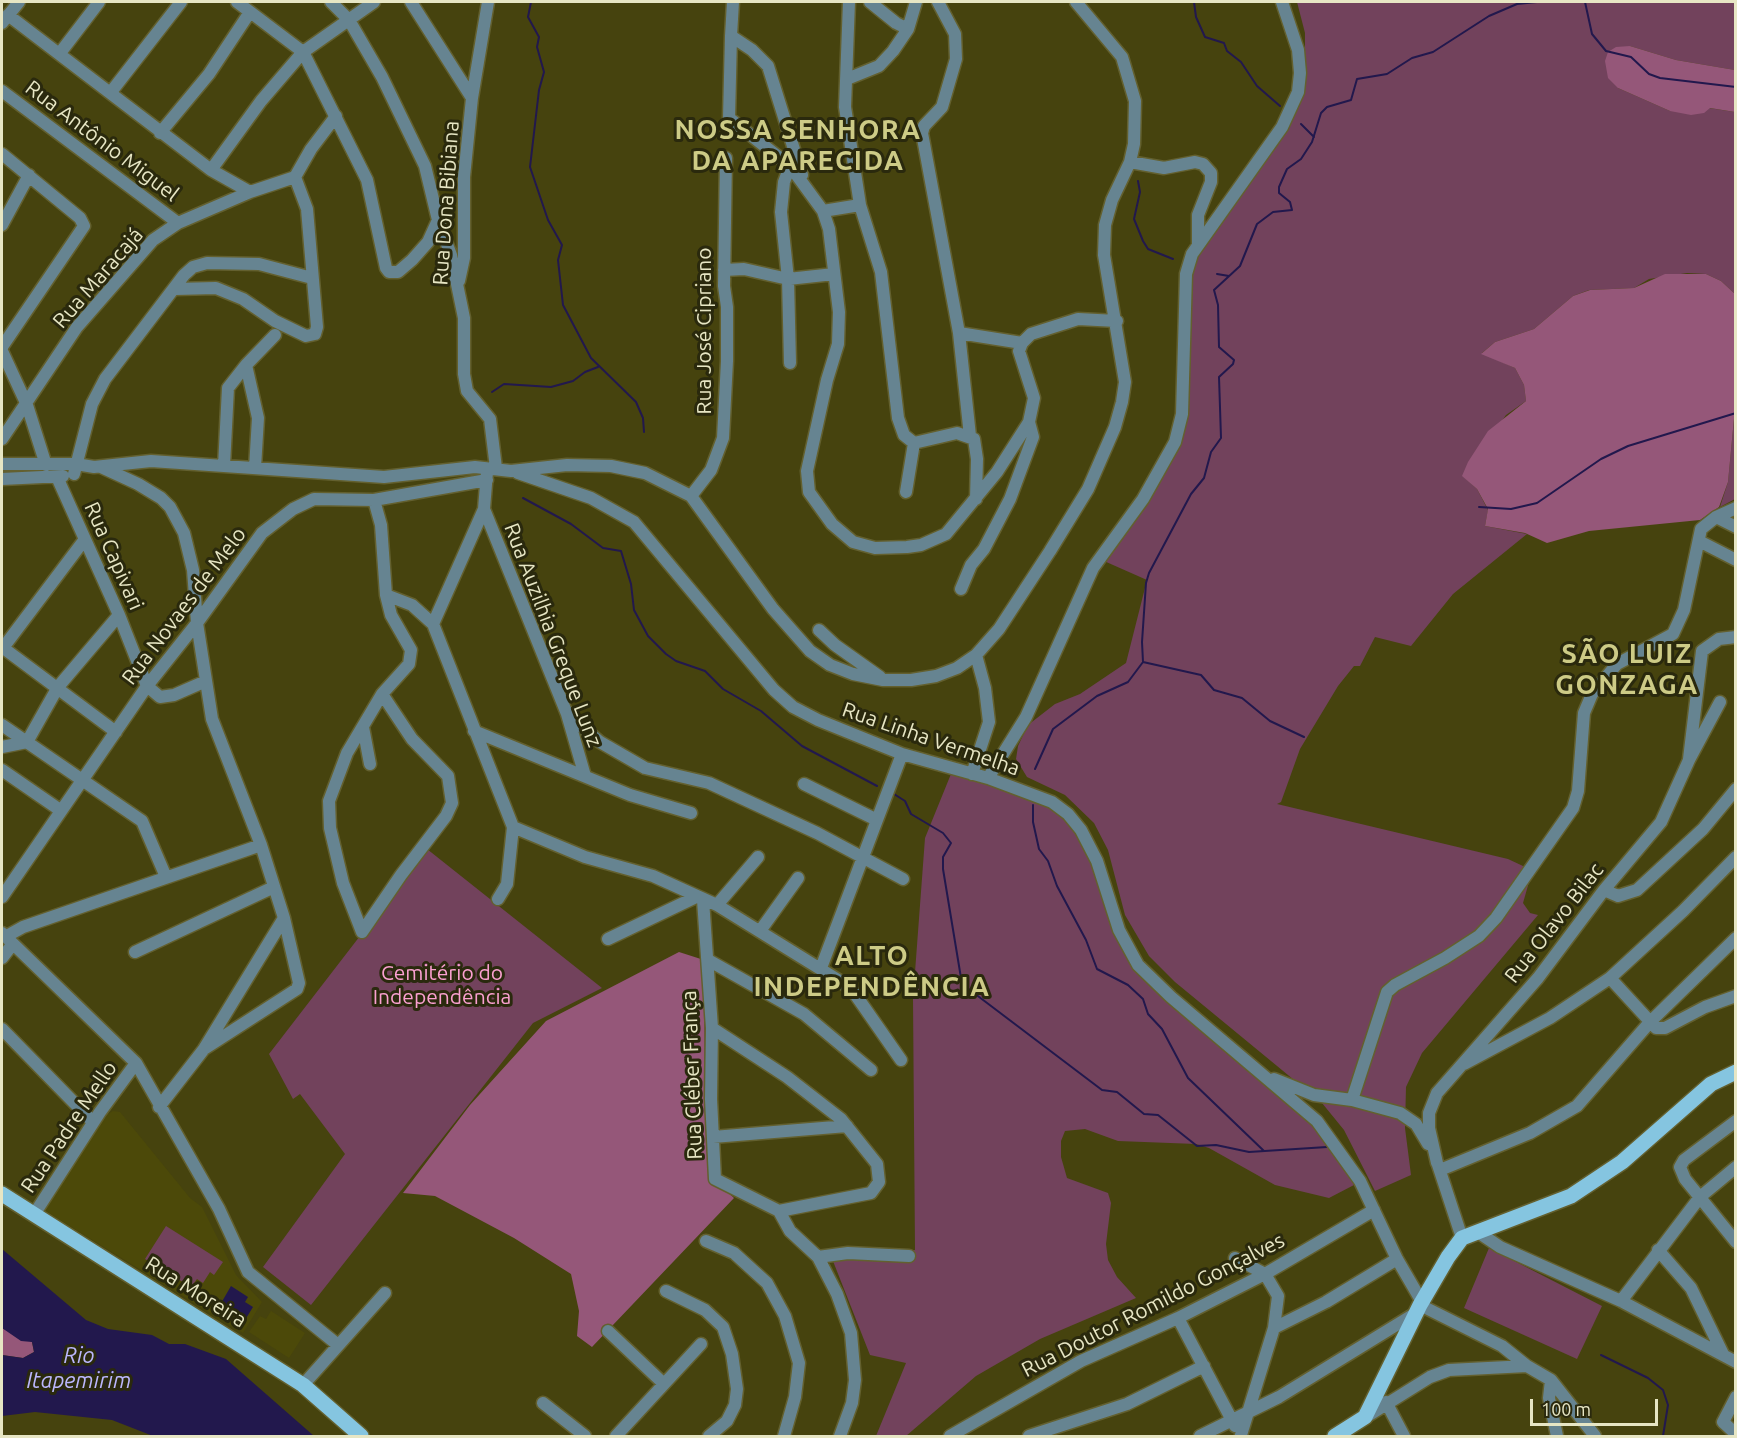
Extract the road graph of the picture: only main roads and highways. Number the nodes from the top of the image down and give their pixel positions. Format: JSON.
{"nodes":[{"id":1,"x":1736,"y":1072,"type":"edge"},
{"id":2,"x":2,"y":1194,"type":"edge"},
{"id":3,"x":361,"y":1437,"type":"edge"},
{"id":4,"x":1335,"y":1437,"type":"edge"}],
"edges":[{"from":1,"to":4,"type":"main road"},
{"from":2,"to":3,"type":"main road","name":"Rua Moreira"}]}
